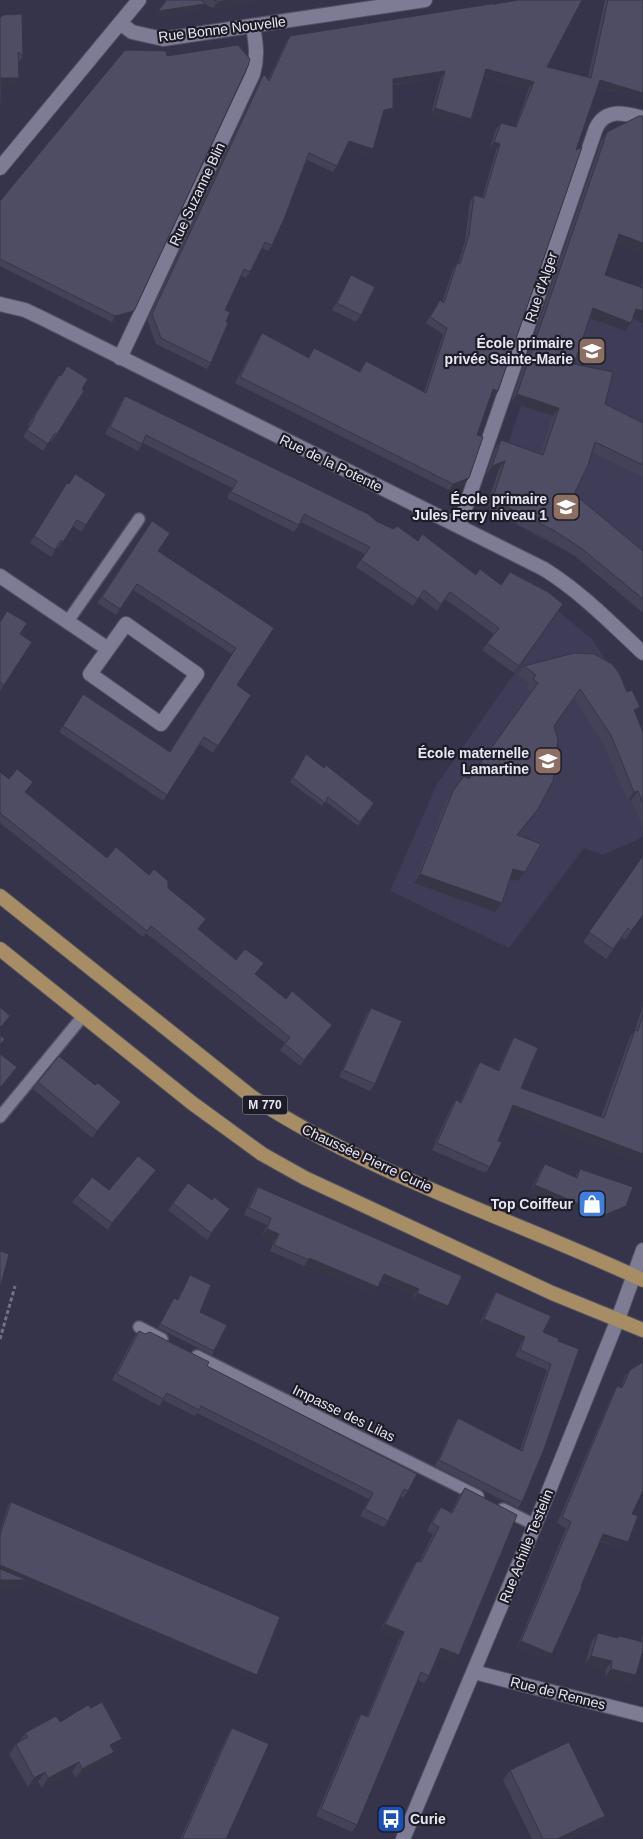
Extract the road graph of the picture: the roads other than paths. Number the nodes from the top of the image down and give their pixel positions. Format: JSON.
{"nodes":[{"id":1,"x":139,"y":0,"type":"edge"},
{"id":2,"x":425,"y":0,"type":"edge"},
{"id":3,"x":120,"y":22,"type":"junction"},
{"id":4,"x":253,"y":26,"type":"junction"},
{"id":5,"x":643,"y":118,"type":"edge"},
{"id":6,"x":0,"y":168,"type":"edge"},
{"id":7,"x":0,"y":304,"type":"edge"},
{"id":8,"x":120,"y":358,"type":"junction"},
{"id":9,"x":139,"y":519,"type":"dead end"},
{"id":10,"x":459,"y":526,"type":"junction"},
{"id":11,"x":0,"y":576,"type":"edge"},
{"id":12,"x":68,"y":621,"type":"junction"},
{"id":13,"x":108,"y":649,"type":"junction"},
{"id":14,"x":643,"y":653,"type":"edge"},
{"id":15,"x":0,"y":896,"type":"edge"},
{"id":16,"x":0,"y":949,"type":"edge"},
{"id":17,"x":83,"y":1016,"type":"junction"},
{"id":18,"x":0,"y":1118,"type":"edge"},
{"id":19,"x":643,"y":1250,"type":"edge"},
{"id":20,"x":638,"y":1278,"type":"edge"},
{"id":21,"x":618,"y":1320,"type":"junction"},
{"id":22,"x":139,"y":1328,"type":"dead end"},
{"id":23,"x":643,"y":1330,"type":"edge"},
{"id":24,"x":535,"y":1525,"type":"junction"},
{"id":25,"x":474,"y":1672,"type":"junction"},
{"id":26,"x":643,"y":1715,"type":"edge"},
{"id":27,"x":403,"y":1839,"type":"edge"}],
"edges":[{"from":1,"to":3,"type":"street"},
{"from":2,"to":4,"type":"street","name":"Rue Bonne Nouvelle"},
{"from":3,"to":4,"type":"street","name":"Rue Bonne Nouvelle"},
{"from":3,"to":6,"type":"street"},
{"from":4,"to":8,"type":"street","name":"Rue Suzanne Blin"},
{"from":5,"to":10,"type":"street","name":"Rue d'Alger"},
{"from":7,"to":8,"type":"street","name":"Rue de la Potente"},
{"from":8,"to":10,"type":"street","name":"Rue de la Potente"},
{"from":9,"to":12,"type":"lane"},
{"from":10,"to":14,"type":"street","name":"Rue de la Potente"},
{"from":11,"to":12,"type":"street"},
{"from":12,"to":13,"type":"street"},
{"from":13,"to":13,"type":"street"},
{"from":15,"to":20,"type":"main road","name":"Chaussée Pierre Curie","number":"M 770"},
{"from":16,"to":17,"type":"main road"},
{"from":17,"to":18,"type":"lane"},
{"from":17,"to":21,"type":"main road"},
{"from":19,"to":20,"type":"street","name":"Rue Achille Testelin"},
{"from":20,"to":21,"type":"street","name":"Rue Achille Testelin"},
{"from":21,"to":23,"type":"main road"},
{"from":21,"to":24,"type":"street","name":"Rue Achille Testelin"},
{"from":22,"to":24,"type":"lane","name":"Impasse des Lilas"},
{"from":24,"to":25,"type":"street","name":"Rue Achille Testelin"},
{"from":25,"to":26,"type":"street","name":"Rue de Rennes"},
{"from":25,"to":27,"type":"street","name":"Rue Achille Testelin"}]}
